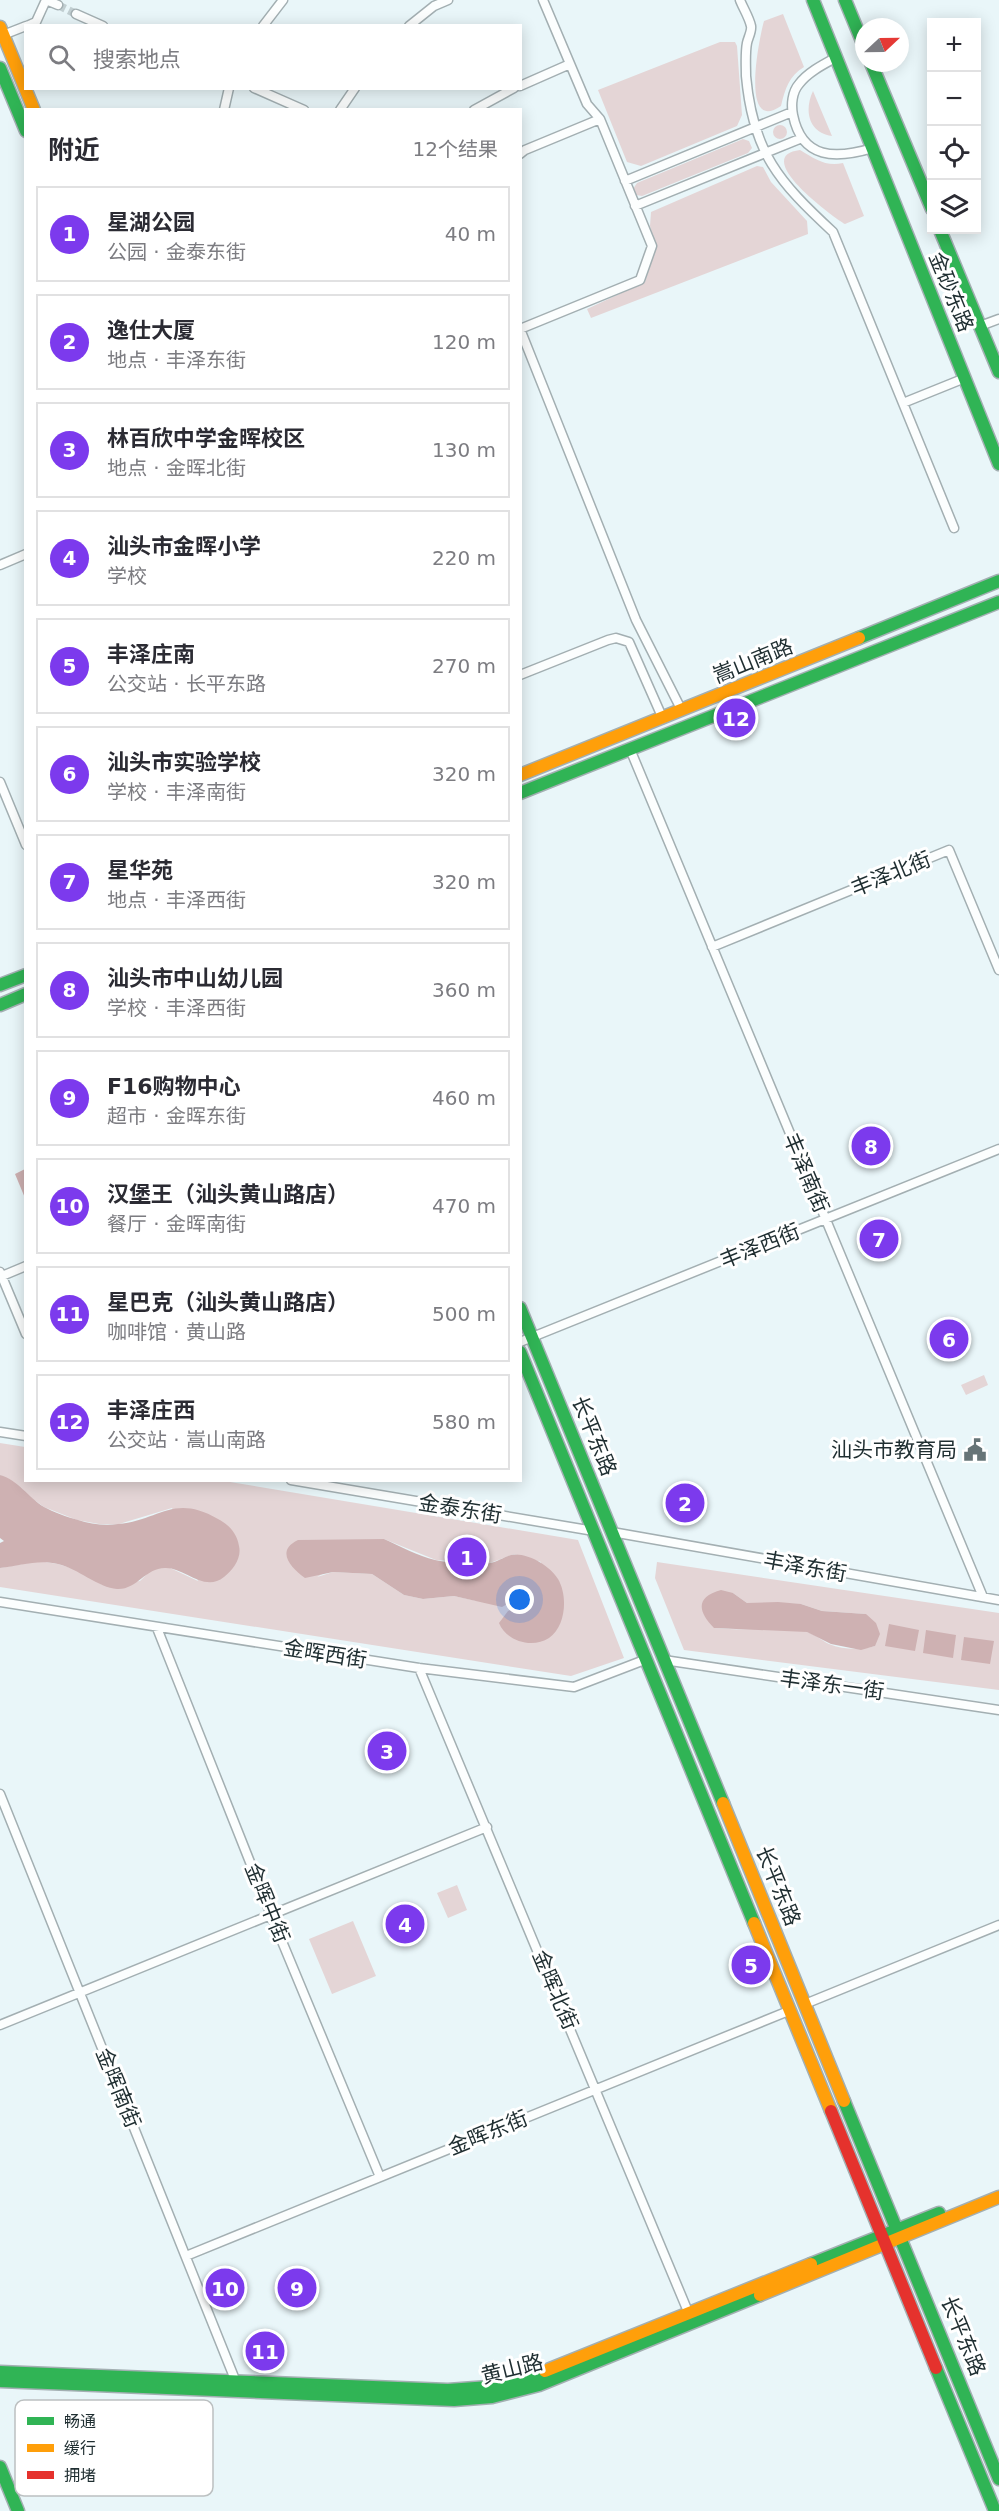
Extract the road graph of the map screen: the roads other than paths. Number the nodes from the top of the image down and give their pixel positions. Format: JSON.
{"nodes":[{"id":1,"x":46,"y":0,"type":"edge"},
{"id":2,"x":283,"y":0,"type":"edge"},
{"id":3,"x":448,"y":0,"type":"edge"},
{"id":4,"x":543,"y":0,"type":"edge"},
{"id":5,"x":740,"y":0,"type":"edge"},
{"id":6,"x":813,"y":0,"type":"edge"},
{"id":7,"x":845,"y":0,"type":"edge"},
{"id":8,"x":58,"y":5,"type":"dead end"},
{"id":9,"x":76,"y":14,"type":"tunnel mouth"},
{"id":10,"x":31,"y":24,"type":"edge"},
{"id":11,"x":98,"y":24,"type":"edge"},
{"id":12,"x":265,"y":24,"type":"edge"},
{"id":13,"x":412,"y":24,"type":"edge"},
{"id":14,"x":855,"y":24,"type":"edge"},
{"id":15,"x":24,"y":26,"type":"edge"},
{"id":16,"x":2,"y":31,"type":"edge"},
{"id":17,"x":837,"y":57,"type":"junction"},
{"id":18,"x":570,"y":64,"type":"junction"},
{"id":19,"x":0,"y":68,"type":"edge"},
{"id":20,"x":875,"y":72,"type":"edge"},
{"id":21,"x":24,"y":85,"type":"edge"},
{"id":22,"x":522,"y":85,"type":"edge"},
{"id":23,"x":26,"y":90,"type":"edge"},
{"id":24,"x":229,"y":90,"type":"edge"},
{"id":25,"x":259,"y":90,"type":"edge"},
{"id":26,"x":354,"y":90,"type":"edge"},
{"id":27,"x":510,"y":90,"type":"edge"},
{"id":28,"x":33,"y":108,"type":"edge"},
{"id":29,"x":224,"y":108,"type":"edge"},
{"id":30,"x":299,"y":108,"type":"edge"},
{"id":31,"x":340,"y":108,"type":"edge"},
{"id":32,"x":478,"y":108,"type":"edge"},
{"id":33,"x":792,"y":112,"type":"junction"},
{"id":34,"x":600,"y":119,"type":"junction"},
{"id":35,"x":24,"y":126,"type":"edge"},
{"id":36,"x":756,"y":127,"type":"junction"},
{"id":37,"x":802,"y":138,"type":"junction"},
{"id":38,"x":873,"y":148,"type":"junction"},
{"id":39,"x":522,"y":152,"type":"edge"},
{"id":40,"x":765,"y":153,"type":"junction"},
{"id":41,"x":625,"y":181,"type":"junction"},
{"id":42,"x":927,"y":197,"type":"edge"},
{"id":43,"x":635,"y":206,"type":"junction"},
{"id":44,"x":942,"y":234,"type":"edge"},
{"id":45,"x":999,"y":319,"type":"edge"},
{"id":46,"x":980,"y":326,"type":"junction"},
{"id":47,"x":522,"y":329,"type":"edge"},
{"id":48,"x":522,"y":332,"type":"edge"},
{"id":49,"x":999,"y":372,"type":"edge"},
{"id":50,"x":965,"y":378,"type":"junction"},
{"id":51,"x":903,"y":403,"type":"junction"},
{"id":52,"x":999,"y":464,"type":"edge"},
{"id":53,"x":954,"y":528,"type":"dead end"},
{"id":54,"x":24,"y":556,"type":"edge"},
{"id":55,"x":0,"y":565,"type":"edge"},
{"id":56,"x":999,"y":581,"type":"edge"},
{"id":57,"x":999,"y":602,"type":"edge"},
{"id":58,"x":522,"y":674,"type":"edge"},
{"id":59,"x":682,"y":711,"type":"junction"},
{"id":60,"x":663,"y":719,"type":"junction"},
{"id":61,"x":630,"y":750,"type":"junction"},
{"id":62,"x":522,"y":774,"type":"edge"},
{"id":63,"x":0,"y":782,"type":"edge"},
{"id":64,"x":522,"y":792,"type":"edge"},
{"id":65,"x":24,"y":840,"type":"edge"},
{"id":66,"x":712,"y":948,"type":"junction"},
{"id":67,"x":999,"y":970,"type":"edge"},
{"id":68,"x":24,"y":976,"type":"edge"},
{"id":69,"x":0,"y":985,"type":"edge"},
{"id":70,"x":24,"y":995,"type":"edge"},
{"id":71,"x":0,"y":1005,"type":"edge"},
{"id":72,"x":999,"y":1149,"type":"edge"},
{"id":73,"x":825,"y":1219,"type":"junction"},
{"id":74,"x":24,"y":1267,"type":"edge"},
{"id":75,"x":1,"y":1274,"type":"edge"},
{"id":76,"x":522,"y":1313,"type":"edge"},
{"id":77,"x":24,"y":1329,"type":"edge"},
{"id":78,"x":533,"y":1338,"type":"junction"},
{"id":79,"x":522,"y":1341,"type":"edge"},
{"id":80,"x":522,"y":1357,"type":"edge"},
{"id":81,"x":0,"y":1432,"type":"edge"},
{"id":82,"x":24,"y":1436,"type":"edge"},
{"id":83,"x":302,"y":1482,"type":"edge"},
{"id":84,"x":343,"y":1482,"type":"edge"},
{"id":85,"x":346,"y":1490,"type":"junction"},
{"id":86,"x":594,"y":1531,"type":"junction"},
{"id":87,"x":612,"y":1532,"type":"junction"},
{"id":88,"x":983,"y":1597,"type":"junction"},
{"id":89,"x":999,"y":1600,"type":"edge"},
{"id":90,"x":0,"y":1602,"type":"edge"},
{"id":91,"x":158,"y":1628,"type":"junction"},
{"id":92,"x":647,"y":1659,"type":"junction"},
{"id":93,"x":664,"y":1660,"type":"junction"},
{"id":94,"x":419,"y":1668,"type":"junction"},
{"id":95,"x":999,"y":1710,"type":"edge"},
{"id":96,"x":0,"y":1794,"type":"edge"},
{"id":97,"x":487,"y":1827,"type":"junction"},
{"id":98,"x":271,"y":1915,"type":"junction"},
{"id":99,"x":999,"y":1925,"type":"edge"},
{"id":100,"x":80,"y":1993,"type":"junction"},
{"id":101,"x":805,"y":2004,"type":"junction"},
{"id":102,"x":791,"y":2010,"type":"junction"},
{"id":103,"x":0,"y":2025,"type":"edge"},
{"id":104,"x":596,"y":2089,"type":"junction"},
{"id":105,"x":380,"y":2177,"type":"junction"},
{"id":106,"x":999,"y":2189,"type":"edge"},
{"id":107,"x":999,"y":2197,"type":"edge"},
{"id":108,"x":901,"y":2234,"type":"junction"},
{"id":109,"x":885,"y":2240,"type":"junction"},
{"id":110,"x":186,"y":2256,"type":"junction"},
{"id":111,"x":689,"y":2314,"type":"junction"},
{"id":112,"x":3,"y":2376,"type":"edge"},
{"id":113,"x":236,"y":2382,"type":"junction"},
{"id":114,"x":0,"y":2394,"type":"edge"},
{"id":115,"x":0,"y":2467,"type":"edge"},
{"id":116,"x":999,"y":2479,"type":"edge"},
{"id":117,"x":18,"y":2511,"type":"edge"},
{"id":118,"x":995,"y":2511,"type":"edge"}],
"edges":[{"from":1,"to":8,"type":"street"},
{"from":1,"to":10,"type":"street"},
{"from":2,"to":12,"type":"street"},
{"from":3,"to":13,"type":"street"},
{"from":4,"to":18,"type":"street"},
{"from":5,"to":36,"type":"street"},
{"from":6,"to":17,"type":"street","name":"金砂东路"},
{"from":7,"to":14,"type":"street"},
{"from":9,"to":11,"type":"street"},
{"from":15,"to":16,"type":"street"},
{"from":16,"to":21,"type":"street"},
{"from":17,"to":33,"type":"street"},
{"from":17,"to":38,"type":"street","name":"金砂东路"},
{"from":18,"to":22,"type":"street"},
{"from":18,"to":34,"type":"street"},
{"from":19,"to":35,"type":"street"},
{"from":20,"to":42,"type":"street"},
{"from":23,"to":28,"type":"street"},
{"from":24,"to":29,"type":"street"},
{"from":25,"to":30,"type":"street"},
{"from":26,"to":31,"type":"street"},
{"from":27,"to":32,"type":"street"},
{"from":33,"to":36,"type":"street"},
{"from":33,"to":37,"type":"street"},
{"from":34,"to":39,"type":"street"},
{"from":34,"to":41,"type":"street"},
{"from":36,"to":40,"type":"street"},
{"from":36,"to":41,"type":"street"},
{"from":37,"to":38,"type":"street"},
{"from":37,"to":40,"type":"street"},
{"from":38,"to":50,"type":"street","name":"金砂东路"},
{"from":40,"to":43,"type":"street"},
{"from":40,"to":51,"type":"street"},
{"from":41,"to":43,"type":"street"},
{"from":43,"to":47,"type":"street"},
{"from":44,"to":46,"type":"street","name":"金砂东路"},
{"from":45,"to":46,"type":"street"},
{"from":46,"to":49,"type":"street","name":"金砂东路"},
{"from":48,"to":59,"type":"street"},
{"from":50,"to":51,"type":"street"},
{"from":50,"to":52,"type":"street","name":"金砂东路"},
{"from":51,"to":53,"type":"street"},
{"from":54,"to":55,"type":"street"},
{"from":56,"to":59,"type":"street","name":"嵩山南路"},
{"from":57,"to":61,"type":"street","name":"嵩山南路"},
{"from":58,"to":60,"type":"street"},
{"from":59,"to":60,"type":"street","name":"嵩山南路"},
{"from":60,"to":62,"type":"street","name":"嵩山南路"},
{"from":61,"to":64,"type":"street","name":"嵩山南路"},
{"from":61,"to":66,"type":"street","name":"丰泽南街"},
{"from":63,"to":65,"type":"street"},
{"from":66,"to":67,"type":"street","name":"丰泽北街"},
{"from":66,"to":73,"type":"street","name":"丰泽南街"},
{"from":68,"to":69,"type":"street"},
{"from":70,"to":71,"type":"street"},
{"from":72,"to":73,"type":"street","name":"丰泽西街"},
{"from":73,"to":78,"type":"street","name":"丰泽西街"},
{"from":73,"to":88,"type":"street","name":"丰泽南街"},
{"from":74,"to":75,"type":"street"},
{"from":75,"to":77,"type":"street"},
{"from":76,"to":78,"type":"street","name":"长平东路"},
{"from":78,"to":79,"type":"street","name":"丰泽西街"},
{"from":78,"to":87,"type":"street","name":"长平东路"},
{"from":80,"to":86,"type":"street","name":"长平东路"},
{"from":81,"to":82,"type":"street"},
{"from":83,"to":85,"type":"street","name":"金泰东街"},
{"from":84,"to":85,"type":"street"},
{"from":85,"to":86,"type":"street","name":"金泰东街"},
{"from":86,"to":92,"type":"street","name":"长平东路"},
{"from":87,"to":88,"type":"street","name":"丰泽东街"},
{"from":87,"to":93,"type":"street","name":"长平东路"},
{"from":88,"to":89,"type":"street","name":"丰泽东街"},
{"from":90,"to":91,"type":"street","name":"金晖西街"},
{"from":91,"to":94,"type":"street","name":"金晖西街"},
{"from":91,"to":98,"type":"street","name":"金晖中街"},
{"from":92,"to":94,"type":"street","name":"金晖西街"},
{"from":92,"to":102,"type":"street","name":"长平东路"},
{"from":93,"to":95,"type":"street","name":"丰泽东一街"},
{"from":93,"to":101,"type":"street","name":"长平东路"},
{"from":94,"to":97,"type":"street","name":"金晖北街"},
{"from":96,"to":100,"type":"street","name":"金晖南街"},
{"from":97,"to":98,"type":"street"},
{"from":97,"to":104,"type":"street","name":"金晖北街"},
{"from":98,"to":100,"type":"street"},
{"from":98,"to":105,"type":"street","name":"金晖中街"},
{"from":99,"to":101,"type":"street"},
{"from":100,"to":103,"type":"street"},
{"from":100,"to":110,"type":"street","name":"金晖南街"},
{"from":101,"to":108,"type":"street","name":"长平东路"},
{"from":102,"to":104,"type":"street","name":"金晖东街"},
{"from":102,"to":109,"type":"street","name":"长平东路"},
{"from":104,"to":105,"type":"street","name":"金晖东街"},
{"from":104,"to":111,"type":"street","name":"金晖北街"},
{"from":105,"to":110,"type":"street","name":"金晖东街"},
{"from":106,"to":108,"type":"street","name":"黄山路"},
{"from":107,"to":108,"type":"street","name":"黄山路"},
{"from":108,"to":109,"type":"street","name":"黄山路"},
{"from":108,"to":116,"type":"street","name":"长平东路"},
{"from":109,"to":111,"type":"street","name":"黄山路"},
{"from":109,"to":112,"type":"street","name":"黄山路"},
{"from":109,"to":118,"type":"street","name":"长平东路"},
{"from":110,"to":113,"type":"street","name":"金晖南街"},
{"from":111,"to":113,"type":"street","name":"黄山路"},
{"from":112,"to":113,"type":"street","name":"黄山路"},
{"from":112,"to":114,"type":"street"},
{"from":115,"to":117,"type":"street"}]}
